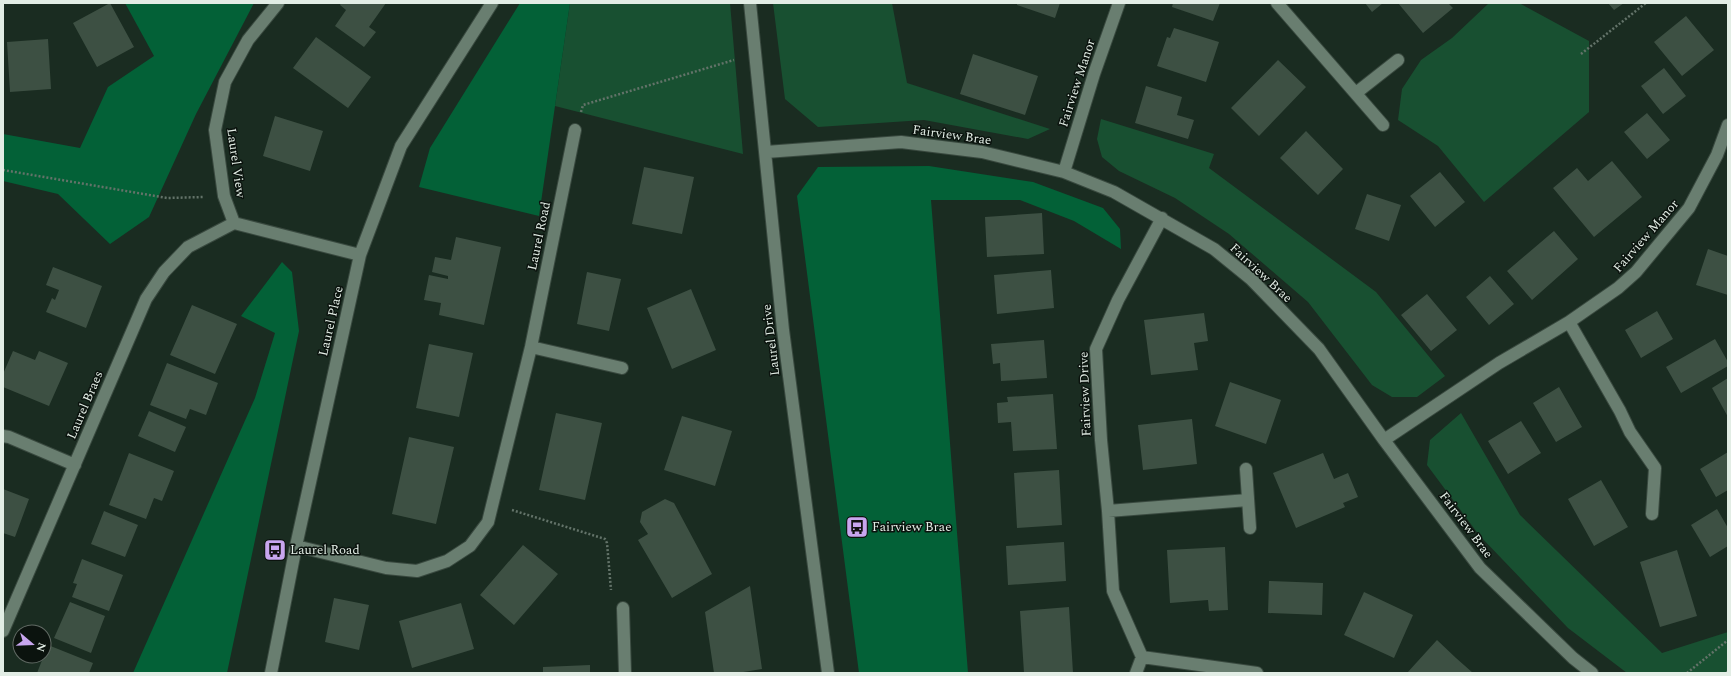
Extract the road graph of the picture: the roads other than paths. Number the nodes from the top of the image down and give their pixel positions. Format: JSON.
{"nodes":[{"id":1,"x":278,"y":3,"type":"edge"},
{"id":2,"x":492,"y":3,"type":"edge"},
{"id":3,"x":750,"y":3,"type":"edge"},
{"id":4,"x":1119,"y":3,"type":"edge"},
{"id":5,"x":1277,"y":3,"type":"edge"},
{"id":6,"x":1398,"y":60,"type":"dead end"},
{"id":7,"x":1356,"y":93,"type":"junction"},
{"id":8,"x":1383,"y":125,"type":"dead end"},
{"id":9,"x":1728,"y":125,"type":"edge"},
{"id":10,"x":575,"y":130,"type":"road end"},
{"id":11,"x":766,"y":152,"type":"junction"},
{"id":12,"x":1064,"y":172,"type":"junction"},
{"id":13,"x":1162,"y":218,"type":"junction"},
{"id":14,"x":234,"y":223,"type":"junction"},
{"id":15,"x":360,"y":255,"type":"junction"},
{"id":16,"x":1569,"y":322,"type":"junction"},
{"id":17,"x":531,"y":347,"type":"junction"},
{"id":18,"x":622,"y":368,"type":"dead end"},
{"id":19,"x":3,"y":436,"type":"edge"},
{"id":20,"x":1384,"y":440,"type":"junction"},
{"id":21,"x":74,"y":465,"type":"junction"},
{"id":22,"x":1246,"y":469,"type":"dead end"},
{"id":23,"x":1248,"y":500,"type":"junction"},
{"id":24,"x":1108,"y":511,"type":"junction"},
{"id":25,"x":1652,"y":514,"type":"dead end"},
{"id":26,"x":1250,"y":528,"type":"dead end"},
{"id":27,"x":296,"y":546,"type":"junction"},
{"id":28,"x":623,"y":608,"type":"road end"},
{"id":29,"x":3,"y":631,"type":"edge"},
{"id":30,"x":1142,"y":657,"type":"junction"},
{"id":31,"x":271,"y":673,"type":"edge"},
{"id":32,"x":625,"y":673,"type":"edge"},
{"id":33,"x":828,"y":673,"type":"edge"},
{"id":34,"x":1136,"y":673,"type":"edge"},
{"id":35,"x":1257,"y":673,"type":"edge"},
{"id":36,"x":1592,"y":673,"type":"edge"}],
"edges":[{"from":1,"to":14,"type":"street","name":"Laurel View"},
{"from":2,"to":15,"type":"street","name":"Laurel Place"},
{"from":3,"to":11,"type":"street","name":"Laurel Drive"},
{"from":4,"to":12,"type":"street","name":"Fairview Manor"},
{"from":5,"to":7,"type":"street"},
{"from":6,"to":7,"type":"street"},
{"from":7,"to":8,"type":"street"},
{"from":9,"to":16,"type":"street","name":"Fairview Manor"},
{"from":10,"to":17,"type":"street","name":"Laurel Road"},
{"from":11,"to":12,"type":"street","name":"Fairview Brae"},
{"from":11,"to":33,"type":"street","name":"Laurel Drive"},
{"from":12,"to":13,"type":"street","name":"Fairview Brae"},
{"from":13,"to":20,"type":"street","name":"Fairview Brae"},
{"from":13,"to":24,"type":"street","name":"Fairview Drive"},
{"from":14,"to":15,"type":"street"},
{"from":14,"to":21,"type":"street","name":"Laurel Braes"},
{"from":15,"to":27,"type":"street","name":"Laurel Place"},
{"from":16,"to":20,"type":"street","name":"Fairview Manor"},
{"from":16,"to":25,"type":"street"},
{"from":17,"to":18,"type":"street"},
{"from":17,"to":27,"type":"street","name":"Laurel Road"},
{"from":19,"to":21,"type":"street"},
{"from":20,"to":36,"type":"street","name":"Fairview Brae"},
{"from":21,"to":29,"type":"street","name":"Laurel Braes"},
{"from":22,"to":23,"type":"street"},
{"from":23,"to":24,"type":"street"},
{"from":23,"to":26,"type":"street"},
{"from":24,"to":30,"type":"street","name":"Fairview Drive"},
{"from":27,"to":31,"type":"street","name":"Laurel Place"},
{"from":28,"to":32,"type":"street"},
{"from":30,"to":34,"type":"street"},
{"from":30,"to":35,"type":"street"}]}
